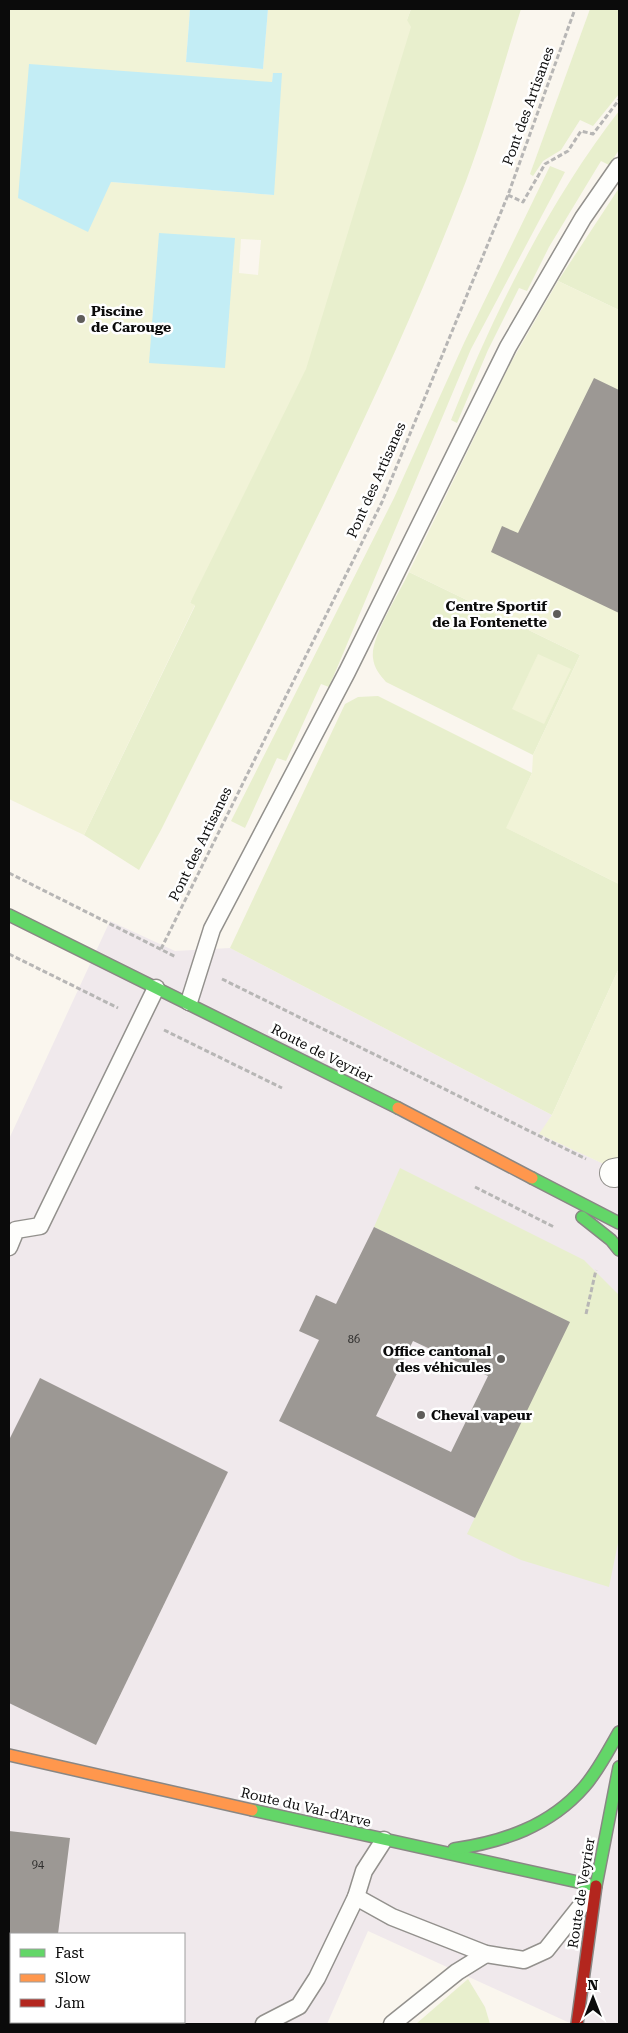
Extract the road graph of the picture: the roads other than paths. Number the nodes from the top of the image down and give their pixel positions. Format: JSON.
{"nodes":[{"id":1,"x":619,"y":166,"type":"edge"},
{"id":2,"x":9,"y":915,"type":"edge"},
{"id":3,"x":156,"y":988,"type":"junction"},
{"id":4,"x":189,"y":1002,"type":"junction"},
{"id":5,"x":530,"y":1175,"type":"junction"},
{"id":6,"x":619,"y":1222,"type":"edge"},
{"id":7,"x":9,"y":1247,"type":"edge"},
{"id":8,"x":619,"y":1250,"type":"edge"},
{"id":9,"x":619,"y":1732,"type":"edge"},
{"id":10,"x":9,"y":1755,"type":"edge"},
{"id":11,"x":619,"y":1767,"type":"edge"},
{"id":12,"x":384,"y":1840,"type":"junction"},
{"id":13,"x":442,"y":1850,"type":"junction"},
{"id":14,"x":596,"y":1886,"type":"junction"},
{"id":15,"x":356,"y":1897,"type":"junction"},
{"id":16,"x":486,"y":1954,"type":"junction"},
{"id":17,"x":264,"y":2024,"type":"edge"},
{"id":18,"x":392,"y":2024,"type":"edge"},
{"id":19,"x":577,"y":2024,"type":"edge"}],
"edges":[{"from":1,"to":4,"type":"lane"},
{"from":2,"to":3,"type":"main road","name":"Route de Veyrier"},
{"from":3,"to":4,"type":"main road","name":"Route de Veyrier"},
{"from":3,"to":7,"type":"lane"},
{"from":4,"to":5,"type":"main road","name":"Route de Veyrier"},
{"from":5,"to":6,"type":"main road","name":"Route de Veyrier"},
{"from":5,"to":8,"type":"main road"},
{"from":9,"to":13,"type":"main road"},
{"from":10,"to":12,"type":"main road","name":"Route du Val-d'Arve"},
{"from":11,"to":14,"type":"main road","name":"Route de Veyrier"},
{"from":12,"to":13,"type":"main road","name":"Route du Val-d'Arve"},
{"from":12,"to":15,"type":"lane"},
{"from":13,"to":14,"type":"main road","name":"Route du Val-d'Arve"},
{"from":14,"to":16,"type":"lane"},
{"from":14,"to":19,"type":"main road","name":"Route de Veyrier"},
{"from":15,"to":16,"type":"lane"},
{"from":15,"to":17,"type":"lane"},
{"from":16,"to":18,"type":"lane"}]}
